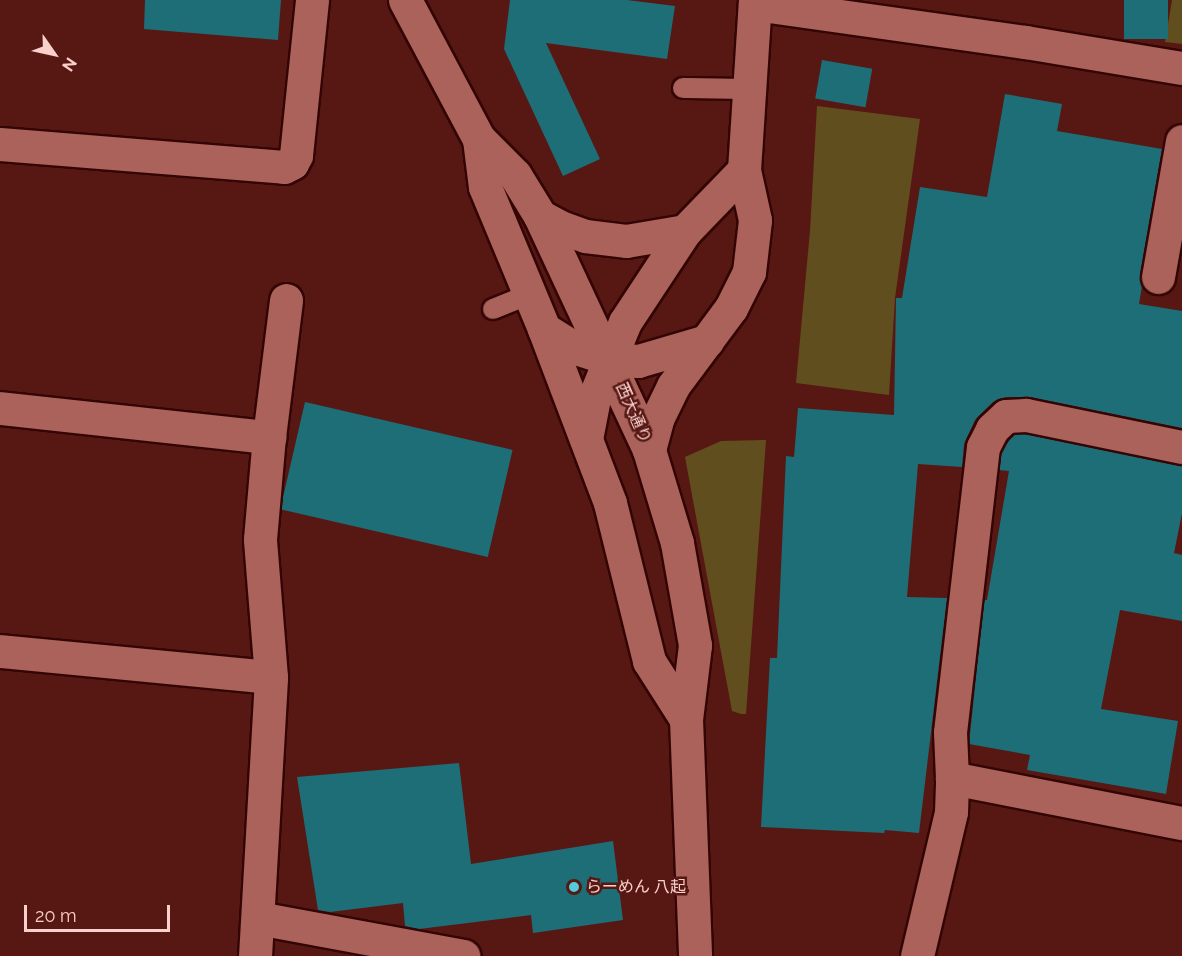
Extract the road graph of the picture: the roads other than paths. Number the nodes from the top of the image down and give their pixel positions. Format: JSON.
{"nodes":[{"id":1,"x":312,"y":0,"type":"edge"},
{"id":2,"x":405,"y":0,"type":"edge"},
{"id":3,"x":755,"y":2,"type":"edge"},
{"id":4,"x":1182,"y":68,"type":"edge"},
{"id":5,"x":682,"y":88,"type":"dead end"},
{"id":6,"x":750,"y":89,"type":"junction"},
{"id":7,"x":479,"y":139,"type":"junction"},
{"id":8,"x":1182,"y":141,"type":"edge"},
{"id":9,"x":0,"y":144,"type":"edge"},
{"id":10,"x":744,"y":170,"type":"junction"},
{"id":11,"x":540,"y":216,"type":"junction"},
{"id":12,"x":685,"y":231,"type":"junction"},
{"id":13,"x":1158,"y":277,"type":"dead end"},
{"id":14,"x":530,"y":294,"type":"junction"},
{"id":15,"x":286,"y":300,"type":"dead end"},
{"id":16,"x":493,"y":309,"type":"dead end"},
{"id":17,"x":544,"y":329,"type":"junction"},
{"id":18,"x":707,"y":341,"type":"junction"},
{"id":19,"x":609,"y":359,"type":"junction"},
{"id":20,"x":0,"y":408,"type":"edge"},
{"id":21,"x":269,"y":437,"type":"junction"},
{"id":22,"x":586,"y":439,"type":"junction"},
{"id":23,"x":1182,"y":447,"type":"edge"},
{"id":24,"x":649,"y":450,"type":"junction"},
{"id":25,"x":0,"y":651,"type":"edge"},
{"id":26,"x":271,"y":677,"type":"junction"},
{"id":27,"x":686,"y":719,"type":"junction"},
{"id":28,"x":952,"y":778,"type":"junction"},
{"id":29,"x":1182,"y":823,"type":"edge"},
{"id":30,"x":258,"y":918,"type":"junction"},
{"id":31,"x":255,"y":956,"type":"edge"},
{"id":32,"x":464,"y":956,"type":"edge"},
{"id":33,"x":695,"y":956,"type":"edge"},
{"id":34,"x":917,"y":956,"type":"edge"}],
"edges":[{"from":1,"to":9,"type":"street"},
{"from":2,"to":7,"type":"street","name":"西大通り"},
{"from":3,"to":4,"type":"street"},
{"from":3,"to":6,"type":"street"},
{"from":5,"to":6,"type":"lane"},
{"from":6,"to":10,"type":"street"},
{"from":7,"to":11,"type":"street","name":"西大通り"},
{"from":7,"to":14,"type":"street","name":"西大通り"},
{"from":8,"to":13,"type":"street"},
{"from":10,"to":12,"type":"street"},
{"from":10,"to":18,"type":"street"},
{"from":11,"to":12,"type":"street"},
{"from":11,"to":19,"type":"street","name":"西大通り"},
{"from":12,"to":19,"type":"street"},
{"from":14,"to":16,"type":"lane"},
{"from":14,"to":17,"type":"street","name":"西大通り"},
{"from":15,"to":21,"type":"street"},
{"from":17,"to":19,"type":"street"},
{"from":17,"to":22,"type":"street","name":"西大通り"},
{"from":18,"to":19,"type":"street"},
{"from":18,"to":24,"type":"street"},
{"from":19,"to":22,"type":"street"},
{"from":19,"to":24,"type":"street","name":"西大通り"},
{"from":20,"to":21,"type":"street"},
{"from":21,"to":26,"type":"street"},
{"from":22,"to":27,"type":"street","name":"西大通り"},
{"from":23,"to":28,"type":"street"},
{"from":24,"to":27,"type":"street","name":"西大通り"},
{"from":25,"to":26,"type":"street"},
{"from":26,"to":30,"type":"street"},
{"from":27,"to":33,"type":"street","name":"西大通り"},
{"from":28,"to":29,"type":"street"},
{"from":28,"to":34,"type":"street"},
{"from":30,"to":31,"type":"street"},
{"from":30,"to":32,"type":"street"}]}
